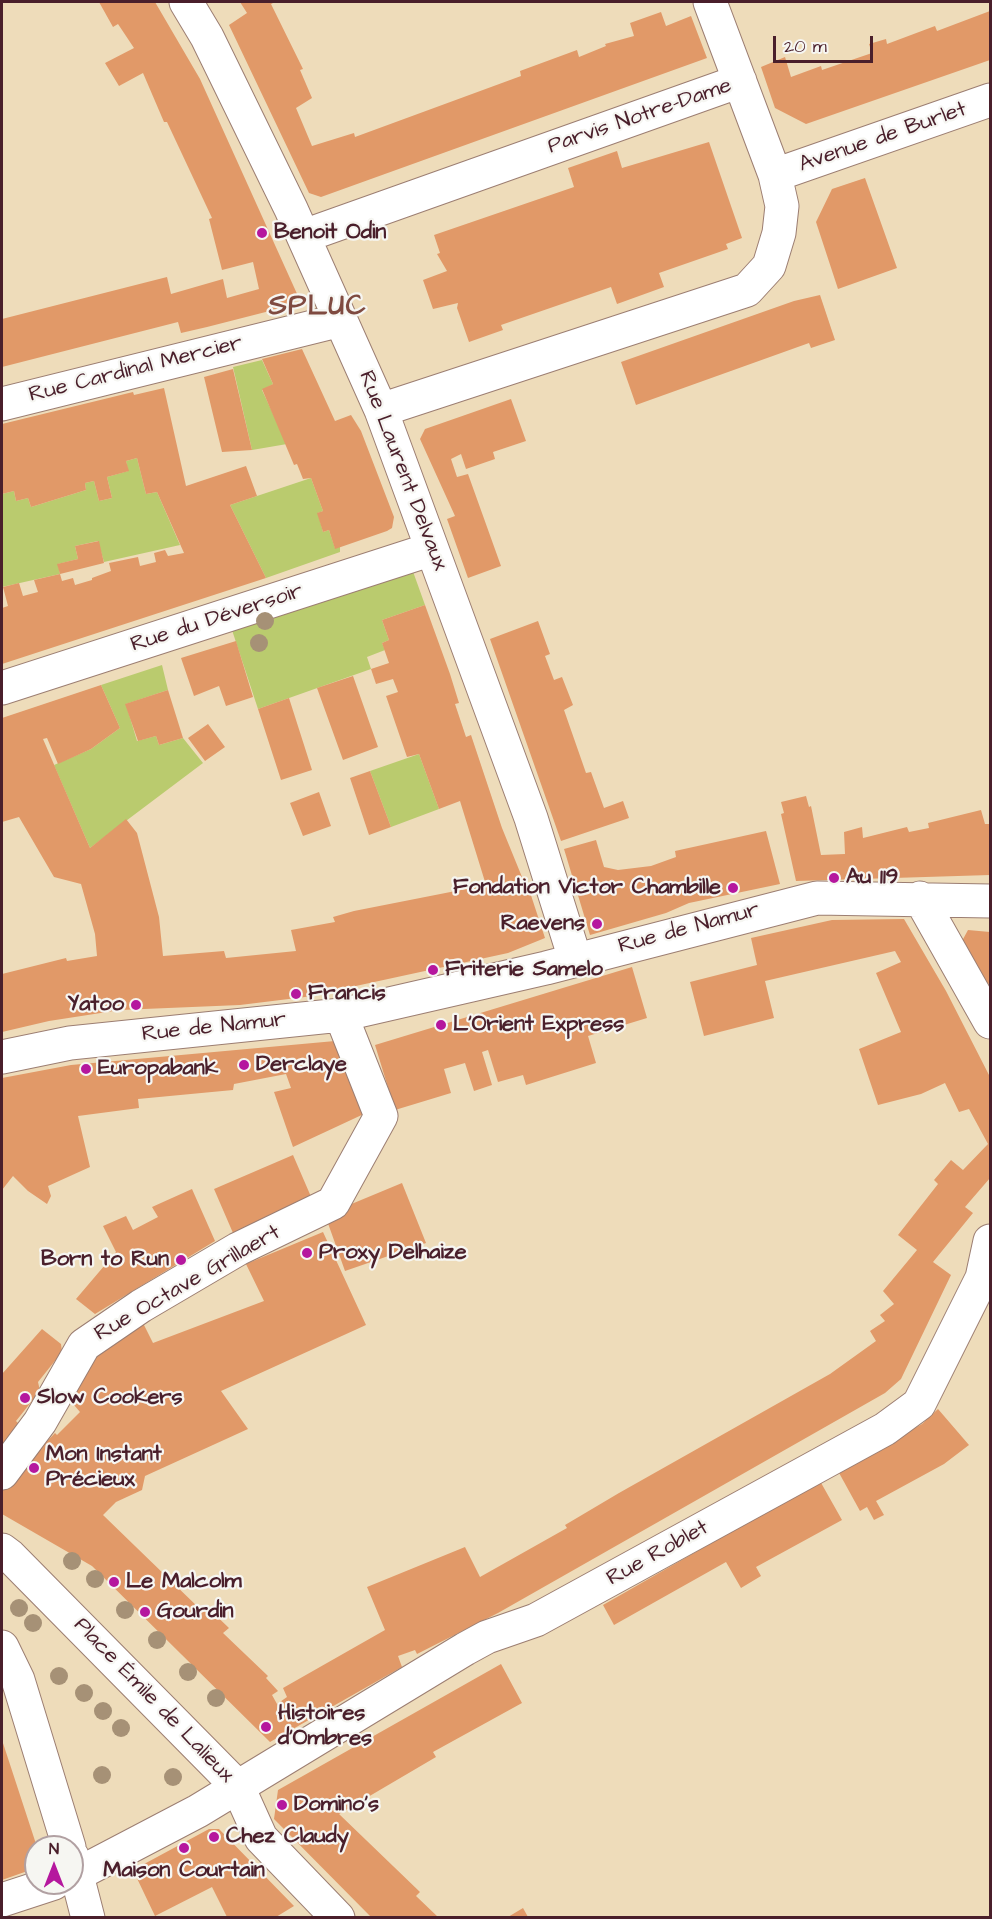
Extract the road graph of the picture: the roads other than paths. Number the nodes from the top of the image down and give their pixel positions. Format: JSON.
{"nodes":[{"id":1,"x":186,"y":2,"type":"edge"},
{"id":2,"x":710,"y":2,"type":"edge"},
{"id":3,"x":740,"y":81,"type":"junction"},
{"id":4,"x":990,"y":100,"type":"edge"},
{"id":5,"x":775,"y":175,"type":"junction"},
{"id":6,"x":304,"y":236,"type":"junction"},
{"id":7,"x":341,"y":320,"type":"junction"},
{"id":8,"x":2,"y":404,"type":"edge"},
{"id":9,"x":381,"y":410,"type":"junction"},
{"id":10,"x":432,"y":549,"type":"junction"},
{"id":11,"x":2,"y":688,"type":"edge"},
{"id":12,"x":920,"y":898,"type":"junction"},
{"id":13,"x":990,"y":902,"type":"edge"},
{"id":14,"x":575,"y":959,"type":"junction"},
{"id":15,"x":341,"y":1015,"type":"junction"},
{"id":16,"x":990,"y":1022,"type":"edge"},
{"id":17,"x":2,"y":1058,"type":"edge"},
{"id":18,"x":990,"y":1240,"type":"edge"},
{"id":19,"x":2,"y":1473,"type":"edge"},
{"id":20,"x":2,"y":1550,"type":"edge"},
{"id":21,"x":2,"y":1647,"type":"edge"},
{"id":22,"x":238,"y":1787,"type":"junction"},
{"id":23,"x":60,"y":1835,"type":"edge"},
{"id":24,"x":84,"y":1861,"type":"edge"},
{"id":25,"x":24,"y":1889,"type":"edge"},
{"id":26,"x":79,"y":1895,"type":"edge"},
{"id":27,"x":2,"y":1900,"type":"edge"},
{"id":28,"x":88,"y":1917,"type":"edge"},
{"id":29,"x":338,"y":1917,"type":"edge"}],
"edges":[{"from":1,"to":6,"type":"street","name":"Rue Laurent Delvaux"},
{"from":2,"to":3,"type":"street"},
{"from":3,"to":5,"type":"street","name":"Parvis Notre-Dame"},
{"from":3,"to":6,"type":"street","name":"Parvis Notre-Dame"},
{"from":4,"to":5,"type":"street","name":"Avenue de Burlet"},
{"from":5,"to":9,"type":"street","name":"Parvis Notre-Dame"},
{"from":6,"to":7,"type":"street","name":"Rue Laurent Delvaux"},
{"from":7,"to":8,"type":"street","name":"Rue Cardinal Mercier"},
{"from":7,"to":9,"type":"street","name":"Rue Laurent Delvaux"},
{"from":9,"to":10,"type":"street","name":"Rue Laurent Delvaux"},
{"from":10,"to":11,"type":"street","name":"Rue du Déversoir"},
{"from":10,"to":14,"type":"street","name":"Rue Laurent Delvaux"},
{"from":12,"to":13,"type":"street","name":"Rue de Namur"},
{"from":12,"to":14,"type":"street","name":"Rue de Namur"},
{"from":12,"to":16,"type":"street"},
{"from":14,"to":15,"type":"street","name":"Rue de Namur"},
{"from":15,"to":17,"type":"street","name":"Rue de Namur"},
{"from":15,"to":19,"type":"street","name":"Rue Octave Grillaert"},
{"from":18,"to":22,"type":"street","name":"Rue Roblet"},
{"from":20,"to":22,"type":"street","name":"Place Émile de Lalieux"},
{"from":21,"to":23,"type":"street"},
{"from":22,"to":24,"type":"street","name":"Place Émile de Lalieux"},
{"from":22,"to":29,"type":"street"},
{"from":25,"to":27,"type":"street","name":"Place Émile de Lalieux"},
{"from":26,"to":28,"type":"street"}]}
